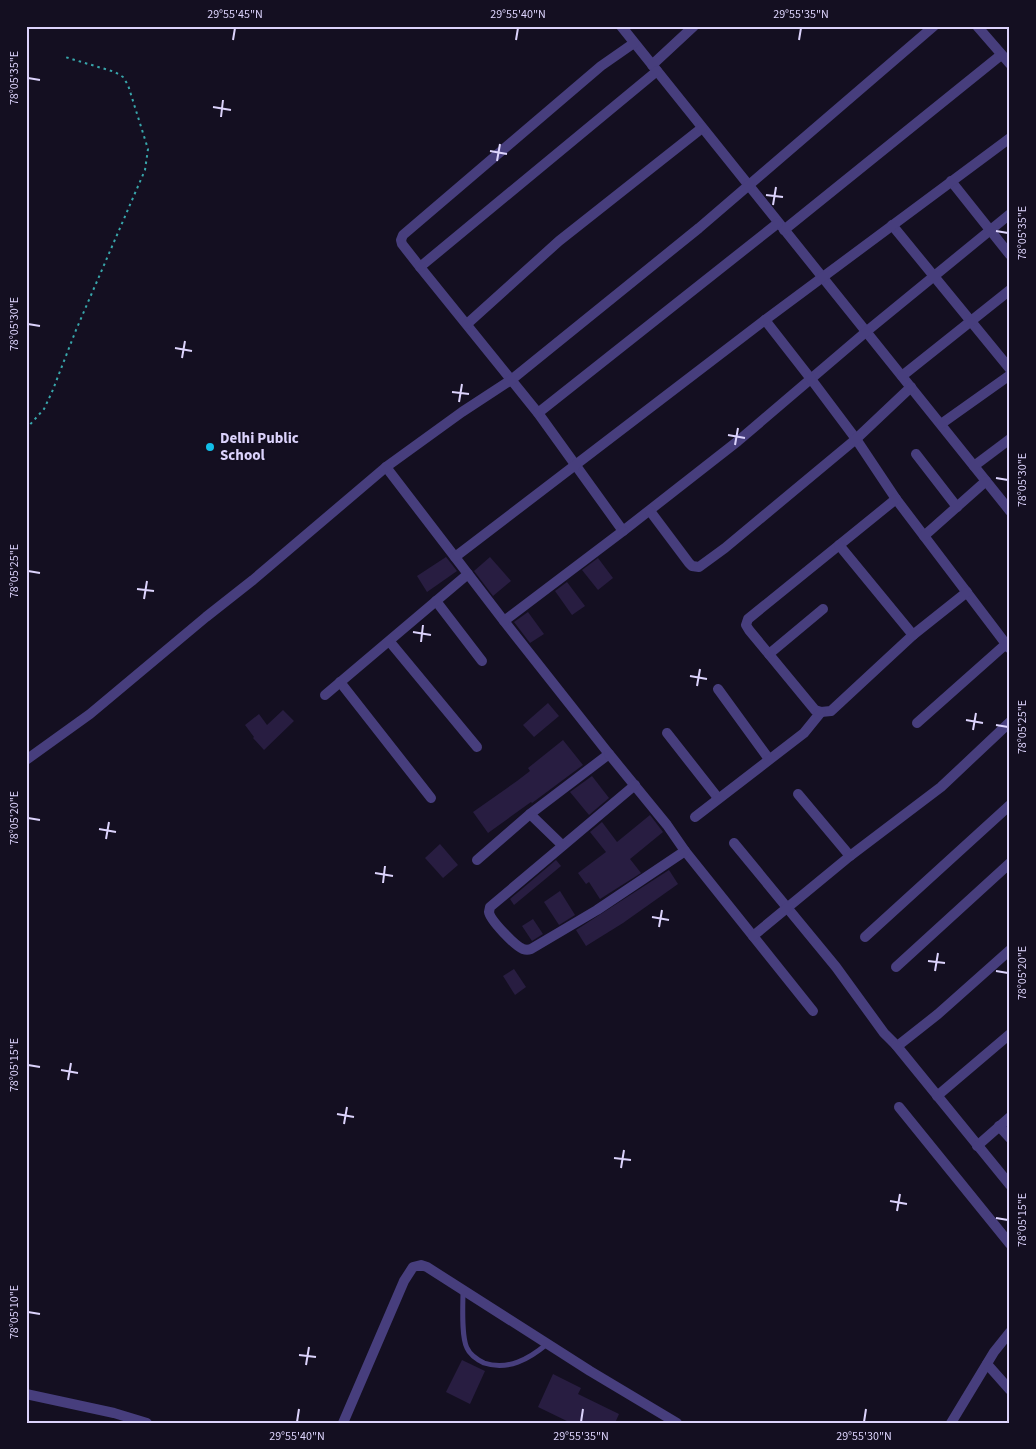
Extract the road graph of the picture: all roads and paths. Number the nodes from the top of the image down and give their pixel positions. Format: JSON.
{"nodes":[{"id":1,"x":621,"y":26,"type":"edge"},
{"id":2,"x":694,"y":26,"type":"edge"},
{"id":3,"x":934,"y":26,"type":"edge"},
{"id":4,"x":977,"y":26,"type":"edge"},
{"id":5,"x":634,"y":43,"type":"junction"},
{"id":6,"x":1001,"y":55,"type":"junction"},
{"id":7,"x":64,"y":57,"type":"dead end"},
{"id":8,"x":1010,"y":64,"type":"edge"},
{"id":9,"x":654,"y":68,"type":"junction"},
{"id":10,"x":702,"y":128,"type":"junction"},
{"id":11,"x":1010,"y":138,"type":"edge"},
{"id":12,"x":951,"y":182,"type":"junction"},
{"id":13,"x":748,"y":186,"type":"junction"},
{"id":14,"x":1010,"y":214,"type":"edge"},
{"id":15,"x":781,"y":226,"type":"junction"},
{"id":16,"x":892,"y":226,"type":"junction"},
{"id":17,"x":990,"y":230,"type":"junction"},
{"id":18,"x":1010,"y":255,"type":"edge"},
{"id":19,"x":420,"y":267,"type":"junction"},
{"id":20,"x":934,"y":276,"type":"junction"},
{"id":21,"x":822,"y":277,"type":"junction"},
{"id":22,"x":1010,"y":290,"type":"edge"},
{"id":23,"x":765,"y":320,"type":"junction"},
{"id":24,"x":971,"y":321,"type":"junction"},
{"id":25,"x":467,"y":324,"type":"junction"},
{"id":26,"x":866,"y":331,"type":"junction"},
{"id":27,"x":1010,"y":369,"type":"edge"},
{"id":28,"x":1010,"y":375,"type":"edge"},
{"id":29,"x":902,"y":376,"type":"junction"},
{"id":30,"x":811,"y":379,"type":"junction"},
{"id":31,"x":511,"y":380,"type":"junction"},
{"id":32,"x":911,"y":387,"type":"junction"},
{"id":33,"x":538,"y":414,"type":"junction"},
{"id":34,"x":941,"y":424,"type":"junction"},
{"id":35,"x":26,"y":429,"type":"edge"},
{"id":36,"x":856,"y":439,"type":"junction"},
{"id":37,"x":1010,"y":439,"type":"edge"},
{"id":38,"x":916,"y":454,"type":"dead end"},
{"id":39,"x":576,"y":464,"type":"junction"},
{"id":40,"x":974,"y":466,"type":"junction"},
{"id":41,"x":386,"y":467,"type":"junction"},
{"id":42,"x":986,"y":481,"type":"junction"},
{"id":43,"x":896,"y":499,"type":"junction"},
{"id":44,"x":957,"y":507,"type":"junction"},
{"id":45,"x":650,"y":511,"type":"junction"},
{"id":46,"x":1010,"y":511,"type":"edge"},
{"id":47,"x":623,"y":531,"type":"junction"},
{"id":48,"x":924,"y":536,"type":"junction"},
{"id":49,"x":839,"y":545,"type":"junction"},
{"id":50,"x":455,"y":557,"type":"junction"},
{"id":51,"x":468,"y":574,"type":"junction"},
{"id":52,"x":967,"y":592,"type":"junction"},
{"id":53,"x":436,"y":601,"type":"junction"},
{"id":54,"x":823,"y":609,"type":"dead end"},
{"id":55,"x":504,"y":622,"type":"junction"},
{"id":56,"x":913,"y":635,"type":"junction"},
{"id":57,"x":390,"y":642,"type":"junction"},
{"id":58,"x":1009,"y":645,"type":"edge"},
{"id":59,"x":769,"y":654,"type":"junction"},
{"id":60,"x":482,"y":661,"type":"dead end"},
{"id":61,"x":340,"y":682,"type":"junction"},
{"id":62,"x":718,"y":689,"type":"dead end"},
{"id":63,"x":325,"y":695,"type":"dead end"},
{"id":64,"x":821,"y":712,"type":"junction"},
{"id":65,"x":1010,"y":722,"type":"edge"},
{"id":66,"x":917,"y":723,"type":"dead end"},
{"id":67,"x":667,"y":733,"type":"dead end"},
{"id":68,"x":477,"y":747,"type":"dead end"},
{"id":69,"x":610,"y":754,"type":"junction"},
{"id":70,"x":770,"y":759,"type":"junction"},
{"id":71,"x":26,"y":760,"type":"edge"},
{"id":72,"x":635,"y":785,"type":"junction"},
{"id":73,"x":798,"y":794,"type":"dead end"},
{"id":74,"x":431,"y":798,"type":"dead end"},
{"id":75,"x":718,"y":798,"type":"junction"},
{"id":76,"x":1010,"y":805,"type":"edge"},
{"id":77,"x":530,"y":814,"type":"junction"},
{"id":78,"x":695,"y":816,"type":"dead end"},
{"id":79,"x":734,"y":843,"type":"dead end"},
{"id":80,"x":562,"y":845,"type":"junction"},
{"id":81,"x":685,"y":851,"type":"junction"},
{"id":82,"x":850,"y":856,"type":"junction"},
{"id":83,"x":478,"y":860,"type":"dead end"},
{"id":84,"x":1010,"y":863,"type":"edge"},
{"id":85,"x":786,"y":908,"type":"junction"},
{"id":86,"x":753,"y":936,"type":"junction"},
{"id":87,"x":865,"y":937,"type":"dead end"},
{"id":88,"x":1010,"y":950,"type":"edge"},
{"id":89,"x":896,"y":966,"type":"dead end"},
{"id":90,"x":813,"y":1011,"type":"dead end"},
{"id":91,"x":1010,"y":1034,"type":"edge"},
{"id":92,"x":896,"y":1045,"type":"junction"},
{"id":93,"x":938,"y":1096,"type":"junction"},
{"id":94,"x":899,"y":1108,"type":"dead end"},
{"id":95,"x":1010,"y":1117,"type":"edge"},
{"id":96,"x":999,"y":1126,"type":"junction"},
{"id":97,"x":1010,"y":1138,"type":"edge"},
{"id":98,"x":977,"y":1146,"type":"junction"},
{"id":99,"x":1010,"y":1185,"type":"edge"},
{"id":100,"x":1010,"y":1244,"type":"edge"},
{"id":101,"x":463,"y":1291,"type":"junction"},
{"id":102,"x":1010,"y":1332,"type":"edge"},
{"id":103,"x":548,"y":1344,"type":"junction"},
{"id":104,"x":987,"y":1364,"type":"junction"},
{"id":105,"x":1010,"y":1390,"type":"edge"},
{"id":106,"x":26,"y":1394,"type":"edge"},
{"id":107,"x":147,"y":1423,"type":"edge"},
{"id":108,"x":343,"y":1423,"type":"edge"},
{"id":109,"x":678,"y":1423,"type":"edge"},
{"id":110,"x":951,"y":1423,"type":"edge"}],
"edges":[{"from":1,"to":5,"type":"street"},
{"from":2,"to":9,"type":"street"},
{"from":3,"to":13,"type":"street"},
{"from":4,"to":6,"type":"street"},
{"from":5,"to":9,"type":"street"},
{"from":5,"to":19,"type":"street"},
{"from":6,"to":8,"type":"street"},
{"from":6,"to":15,"type":"street"},
{"from":7,"to":35,"type":"path"},
{"from":9,"to":10,"type":"street"},
{"from":9,"to":19,"type":"street"},
{"from":10,"to":13,"type":"street"},
{"from":10,"to":25,"type":"street"},
{"from":11,"to":12,"type":"street"},
{"from":12,"to":16,"type":"street"},
{"from":12,"to":17,"type":"street"},
{"from":13,"to":15,"type":"street"},
{"from":13,"to":31,"type":"street"},
{"from":14,"to":17,"type":"street"},
{"from":15,"to":21,"type":"street"},
{"from":15,"to":33,"type":"street"},
{"from":16,"to":20,"type":"street"},
{"from":16,"to":21,"type":"street"},
{"from":17,"to":18,"type":"street"},
{"from":17,"to":20,"type":"street"},
{"from":19,"to":25,"type":"street"},
{"from":20,"to":24,"type":"street"},
{"from":20,"to":26,"type":"street"},
{"from":21,"to":23,"type":"street"},
{"from":21,"to":26,"type":"street"},
{"from":22,"to":24,"type":"street"},
{"from":23,"to":30,"type":"street"},
{"from":23,"to":39,"type":"street"},
{"from":24,"to":27,"type":"street"},
{"from":24,"to":29,"type":"street"},
{"from":25,"to":31,"type":"street"},
{"from":26,"to":29,"type":"street"},
{"from":26,"to":30,"type":"street"},
{"from":28,"to":34,"type":"street"},
{"from":29,"to":32,"type":"street"},
{"from":30,"to":36,"type":"street"},
{"from":30,"to":45,"type":"street"},
{"from":31,"to":33,"type":"street"},
{"from":31,"to":41,"type":"street"},
{"from":32,"to":34,"type":"street"},
{"from":32,"to":36,"type":"street"},
{"from":33,"to":39,"type":"street"},
{"from":34,"to":40,"type":"street"},
{"from":36,"to":43,"type":"street"},
{"from":36,"to":45,"type":"street"},
{"from":37,"to":40,"type":"street"},
{"from":38,"to":44,"type":"street"},
{"from":39,"to":47,"type":"street"},
{"from":39,"to":50,"type":"street"},
{"from":40,"to":42,"type":"street"},
{"from":41,"to":50,"type":"street"},
{"from":41,"to":71,"type":"street"},
{"from":42,"to":44,"type":"street"},
{"from":42,"to":46,"type":"street"},
{"from":43,"to":48,"type":"street"},
{"from":43,"to":49,"type":"street"},
{"from":44,"to":48,"type":"street"},
{"from":45,"to":47,"type":"street"},
{"from":47,"to":55,"type":"street"},
{"from":48,"to":52,"type":"street"},
{"from":49,"to":56,"type":"street"},
{"from":49,"to":59,"type":"street"},
{"from":50,"to":51,"type":"street"},
{"from":51,"to":53,"type":"street"},
{"from":51,"to":55,"type":"street"},
{"from":52,"to":56,"type":"street"},
{"from":52,"to":58,"type":"street"},
{"from":53,"to":57,"type":"street"},
{"from":53,"to":60,"type":"street"},
{"from":54,"to":59,"type":"street"},
{"from":55,"to":69,"type":"street"},
{"from":56,"to":64,"type":"street"},
{"from":57,"to":61,"type":"street"},
{"from":57,"to":68,"type":"street"},
{"from":58,"to":66,"type":"street"},
{"from":59,"to":64,"type":"street"},
{"from":61,"to":63,"type":"street"},
{"from":61,"to":74,"type":"street"},
{"from":62,"to":70,"type":"street"},
{"from":64,"to":70,"type":"street"},
{"from":65,"to":82,"type":"street"},
{"from":67,"to":75,"type":"street"},
{"from":69,"to":72,"type":"street"},
{"from":69,"to":77,"type":"street"},
{"from":70,"to":75,"type":"street"},
{"from":72,"to":80,"type":"street"},
{"from":72,"to":81,"type":"street"},
{"from":73,"to":82,"type":"street"},
{"from":75,"to":78,"type":"street"},
{"from":76,"to":87,"type":"street"},
{"from":77,"to":80,"type":"street"},
{"from":77,"to":83,"type":"street"},
{"from":79,"to":85,"type":"street"},
{"from":80,"to":81,"type":"street"},
{"from":81,"to":86,"type":"street"},
{"from":82,"to":85,"type":"street"},
{"from":84,"to":89,"type":"street"},
{"from":85,"to":86,"type":"street"},
{"from":85,"to":92,"type":"street"},
{"from":86,"to":90,"type":"street"},
{"from":88,"to":92,"type":"street"},
{"from":91,"to":93,"type":"street"},
{"from":92,"to":93,"type":"street"},
{"from":93,"to":98,"type":"street"},
{"from":94,"to":100,"type":"street"},
{"from":95,"to":96,"type":"street"},
{"from":96,"to":97,"type":"street"},
{"from":96,"to":98,"type":"street"},
{"from":98,"to":99,"type":"street"},
{"from":101,"to":103,"type":"street"},
{"from":101,"to":103,"type":"lane"},
{"from":101,"to":108,"type":"street"},
{"from":102,"to":104,"type":"street"},
{"from":103,"to":109,"type":"street"},
{"from":104,"to":105,"type":"street"},
{"from":104,"to":110,"type":"street"},
{"from":106,"to":107,"type":"street"}]}
